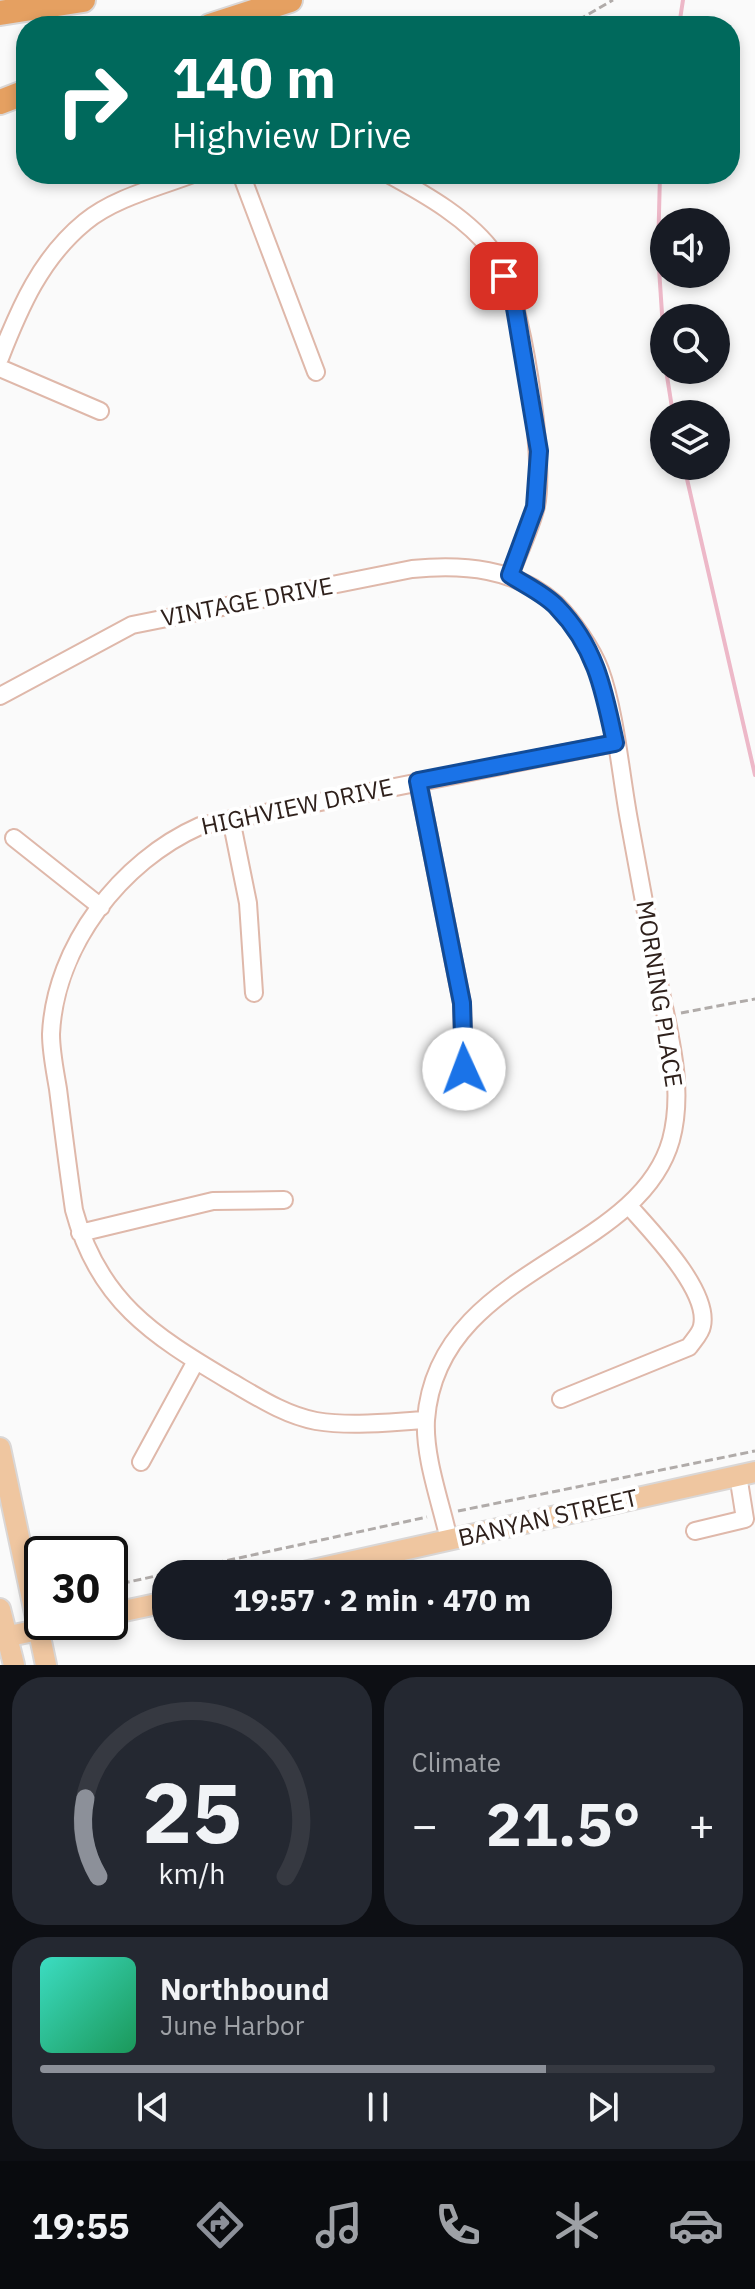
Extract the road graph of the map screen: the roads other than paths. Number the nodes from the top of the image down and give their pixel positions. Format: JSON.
{"nodes":[{"id":1,"x":83,"y":0,"type":"edge"},
{"id":2,"x":290,"y":0,"type":"edge"},
{"id":3,"x":0,"y":13,"type":"edge"},
{"id":4,"x":241,"y":16,"type":"edge"},
{"id":5,"x":170,"y":184,"type":"edge"},
{"id":6,"x":245,"y":184,"type":"edge"},
{"id":7,"x":408,"y":184,"type":"edge"},
{"id":8,"x":0,"y":358,"type":"edge"},
{"id":9,"x":0,"y":368,"type":"edge"},
{"id":10,"x":316,"y":372,"type":"dead end"},
{"id":11,"x":100,"y":411,"type":"dead end"},
{"id":12,"x":510,"y":575,"type":"junction"},
{"id":13,"x":0,"y":696,"type":"edge"},
{"id":14,"x":615,"y":743,"type":"junction"},
{"id":15,"x":418,"y":781,"type":"junction"},
{"id":16,"x":231,"y":819,"type":"junction"},
{"id":17,"x":14,"y":838,"type":"dead end"},
{"id":18,"x":101,"y":907,"type":"junction"},
{"id":19,"x":254,"y":993,"type":"dead end"},
{"id":20,"x":464,"y":1069,"type":"dead end"},
{"id":21,"x":284,"y":1200,"type":"dead end"},
{"id":22,"x":629,"y":1206,"type":"junction"},
{"id":23,"x":80,"y":1233,"type":"junction"},
{"id":24,"x":196,"y":1361,"type":"junction"},
{"id":25,"x":561,"y":1399,"type":"dead end"},
{"id":26,"x":426,"y":1420,"type":"junction"},
{"id":27,"x":0,"y":1448,"type":"edge"},
{"id":28,"x":141,"y":1462,"type":"dead end"},
{"id":29,"x":747,"y":1474,"type":"edge"},
{"id":30,"x":695,"y":1531,"type":"dead end"},
{"id":31,"x":449,"y":1540,"type":"junction"},
{"id":32,"x":358,"y":1560,"type":"edge"},
{"id":33,"x":24,"y":1563,"type":"edge"},
{"id":34,"x":152,"y":1605,"type":"edge"},
{"id":35,"x":0,"y":1609,"type":"edge"},
{"id":36,"x":128,"y":1610,"type":"edge"},
{"id":37,"x":24,"y":1633,"type":"edge"},
{"id":38,"x":3,"y":1638,"type":"edge"},
{"id":39,"x":40,"y":1640,"type":"edge"},
{"id":40,"x":14,"y":1665,"type":"edge"},
{"id":41,"x":46,"y":1665,"type":"edge"}],
"edges":[{"from":1,"to":3,"type":"highway"},
{"from":2,"to":4,"type":"highway"},
{"from":5,"to":8,"type":"street"},
{"from":6,"to":10,"type":"street"},
{"from":7,"to":12,"type":"street"},
{"from":9,"to":11,"type":"street"},
{"from":12,"to":13,"type":"street","name":"VINTAGE DRIVE"},
{"from":12,"to":14,"type":"street","name":"MORNING PLACE"},
{"from":14,"to":15,"type":"street","name":"HIGHVIEW DRIVE"},
{"from":14,"to":22,"type":"street","name":"MORNING PLACE"},
{"from":15,"to":16,"type":"street","name":"HIGHVIEW DRIVE"},
{"from":15,"to":20,"type":"street"},
{"from":16,"to":18,"type":"street","name":"HIGHVIEW DRIVE"},
{"from":16,"to":19,"type":"street"},
{"from":17,"to":18,"type":"street"},
{"from":18,"to":23,"type":"street","name":"HIGHVIEW DRIVE"},
{"from":21,"to":23,"type":"street"},
{"from":22,"to":25,"type":"street"},
{"from":22,"to":26,"type":"street","name":"MORNING PLACE"},
{"from":23,"to":24,"type":"street","name":"HIGHVIEW DRIVE"},
{"from":24,"to":26,"type":"street","name":"HIGHVIEW DRIVE"},
{"from":24,"to":28,"type":"street"},
{"from":26,"to":31,"type":"street","name":"MORNING PLACE"},
{"from":27,"to":33,"type":"main road"},
{"from":29,"to":30,"type":"street"},
{"from":29,"to":31,"type":"main road","name":"BANYAN STREET"},
{"from":31,"to":32,"type":"main road","name":"BANYAN STREET"},
{"from":34,"to":36,"type":"main road"},
{"from":35,"to":38,"type":"main road"},
{"from":37,"to":38,"type":"main road"},
{"from":38,"to":40,"type":"main road"},
{"from":39,"to":41,"type":"main road"}]}
